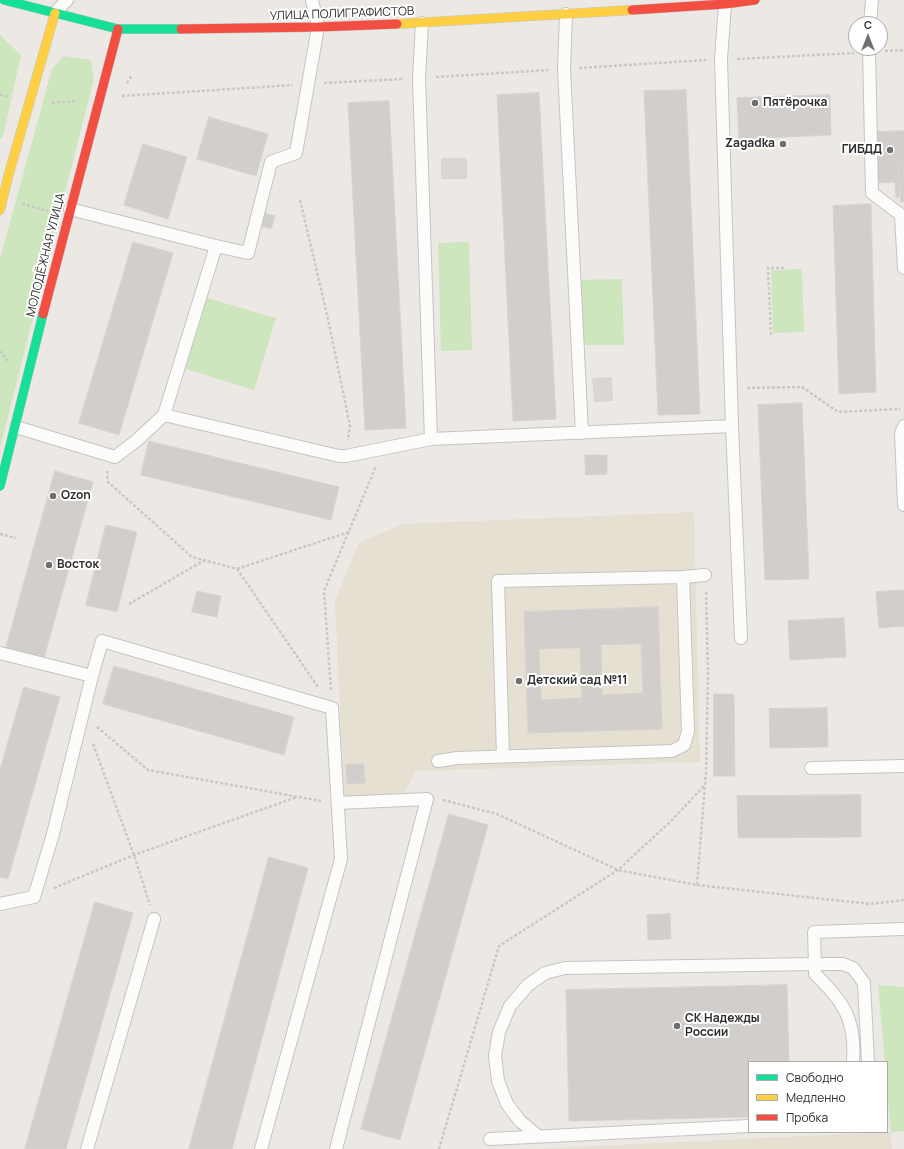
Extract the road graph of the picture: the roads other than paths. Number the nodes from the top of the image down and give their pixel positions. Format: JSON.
{"nodes":[{"id":1,"x":4,"y":0,"type":"edge"},
{"id":2,"x":67,"y":0,"type":"edge"},
{"id":3,"x":312,"y":0,"type":"edge"},
{"id":4,"x":755,"y":0,"type":"edge"},
{"id":5,"x":872,"y":0,"type":"edge"},
{"id":6,"x":725,"y":4,"type":"junction"},
{"id":7,"x":55,"y":13,"type":"junction"},
{"id":8,"x":566,"y":14,"type":"junction"},
{"id":9,"x":871,"y":16,"type":"edge"},
{"id":10,"x":422,"y":23,"type":"junction"},
{"id":11,"x":318,"y":27,"type":"junction"},
{"id":12,"x":118,"y":30,"type":"junction"},
{"id":13,"x":869,"y":56,"type":"edge"},
{"id":14,"x":70,"y":209,"type":"junction"},
{"id":15,"x":0,"y":210,"type":"edge"},
{"id":16,"x":903,"y":215,"type":"edge"},
{"id":17,"x":216,"y":246,"type":"junction"},
{"id":18,"x":904,"y":268,"type":"edge"},
{"id":19,"x":164,"y":415,"type":"junction"},
{"id":20,"x":732,"y":426,"type":"junction"},
{"id":21,"x":904,"y":426,"type":"edge"},
{"id":22,"x":16,"y":427,"type":"junction"},
{"id":23,"x":582,"y":433,"type":"junction"},
{"id":24,"x":431,"y":439,"type":"junction"},
{"id":25,"x":0,"y":486,"type":"edge"},
{"id":26,"x":904,"y":505,"type":"edge"},
{"id":27,"x":705,"y":575,"type":"road end"},
{"id":28,"x":683,"y":577,"type":"junction"},
{"id":29,"x":740,"y":638,"type":"dead end"},
{"id":30,"x":0,"y":654,"type":"edge"},
{"id":31,"x":92,"y":676,"type":"junction"},
{"id":32,"x":503,"y":756,"type":"junction"},
{"id":33,"x":438,"y":761,"type":"dead end"},
{"id":34,"x":904,"y":766,"type":"edge"},
{"id":35,"x":811,"y":768,"type":"dead end"},
{"id":36,"x":338,"y":803,"type":"junction"},
{"id":37,"x":0,"y":904,"type":"edge"},
{"id":38,"x":154,"y":919,"type":"road end"},
{"id":39,"x":904,"y":929,"type":"edge"},
{"id":40,"x":815,"y":964,"type":"junction"},
{"id":41,"x":853,"y":1061,"type":"edge"},
{"id":42,"x":868,"y":1061,"type":"edge"},
{"id":43,"x":748,"y":1126,"type":"edge"},
{"id":44,"x":538,"y":1136,"type":"junction"},
{"id":45,"x":490,"y":1139,"type":"dead end"},
{"id":46,"x":87,"y":1149,"type":"edge"},
{"id":47,"x":261,"y":1149,"type":"edge"},
{"id":48,"x":336,"y":1149,"type":"edge"}],
"edges":[{"from":1,"to":7,"type":"street","name":"УЛИЦА ПОЛИГРАФИСТОВ"},
{"from":2,"to":7,"type":"lane"},
{"from":3,"to":11,"type":"lane"},
{"from":4,"to":6,"type":"street","name":"УЛИЦА ПОЛИГРАФИСТОВ"},
{"from":5,"to":9,"type":"lane"},
{"from":6,"to":8,"type":"street","name":"УЛИЦА ПОЛИГРАФИСТОВ"},
{"from":6,"to":20,"type":"lane"},
{"from":7,"to":12,"type":"street","name":"УЛИЦА ПОЛИГРАФИСТОВ"},
{"from":7,"to":15,"type":"street"},
{"from":8,"to":10,"type":"street","name":"УЛИЦА ПОЛИГРАФИСТОВ"},
{"from":8,"to":23,"type":"lane"},
{"from":10,"to":11,"type":"street","name":"УЛИЦА ПОЛИГРАФИСТОВ"},
{"from":10,"to":24,"type":"lane"},
{"from":11,"to":12,"type":"street","name":"УЛИЦА ПОЛИГРАФИСТОВ"},
{"from":11,"to":17,"type":"lane"},
{"from":12,"to":14,"type":"street","name":"МОЛОДЁЖНАЯ УЛИЦА"},
{"from":13,"to":16,"type":"lane"},
{"from":14,"to":17,"type":"lane"},
{"from":14,"to":22,"type":"street","name":"МОЛОДЁЖНАЯ УЛИЦА"},
{"from":16,"to":18,"type":"lane"},
{"from":17,"to":19,"type":"lane"},
{"from":19,"to":22,"type":"lane"},
{"from":19,"to":24,"type":"lane"},
{"from":20,"to":23,"type":"lane"},
{"from":20,"to":29,"type":"lane"},
{"from":21,"to":26,"type":"lane"},
{"from":22,"to":25,"type":"street","name":"МОЛОДЁЖНАЯ УЛИЦА"},
{"from":23,"to":24,"type":"lane"},
{"from":27,"to":28,"type":"lane"},
{"from":28,"to":32,"type":"lane"},
{"from":28,"to":32,"type":"lane"},
{"from":30,"to":31,"type":"lane"},
{"from":31,"to":36,"type":"lane"},
{"from":31,"to":37,"type":"lane"},
{"from":32,"to":33,"type":"lane"},
{"from":34,"to":35,"type":"lane"},
{"from":36,"to":47,"type":"lane"},
{"from":36,"to":48,"type":"lane"},
{"from":38,"to":46,"type":"lane"},
{"from":39,"to":40,"type":"lane"},
{"from":40,"to":41,"type":"lane"},
{"from":40,"to":42,"type":"lane"},
{"from":40,"to":44,"type":"lane"},
{"from":43,"to":44,"type":"lane"},
{"from":44,"to":45,"type":"lane"}]}
